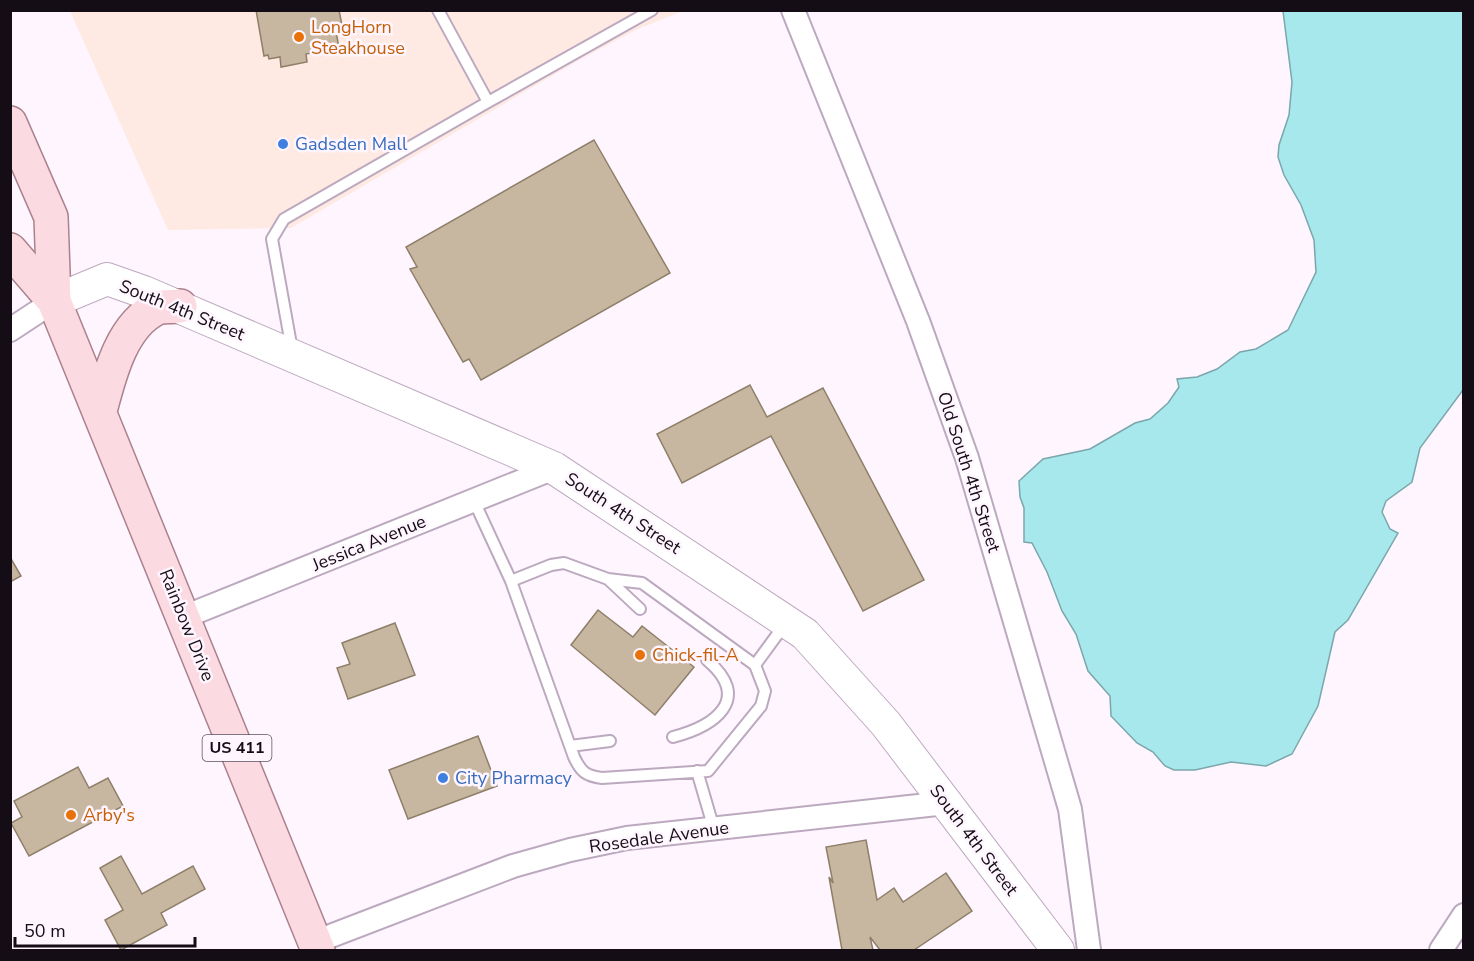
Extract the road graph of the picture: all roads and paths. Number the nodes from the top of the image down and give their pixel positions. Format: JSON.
{"nodes":[{"id":1,"x":438,"y":10,"type":"edge"},
{"id":2,"x":652,"y":10,"type":"edge"},
{"id":3,"x":793,"y":10,"type":"edge"},
{"id":4,"x":488,"y":102,"type":"junction"},
{"id":5,"x":10,"y":123,"type":"edge"},
{"id":6,"x":10,"y":250,"type":"edge"},
{"id":7,"x":54,"y":301,"type":"junction"},
{"id":8,"x":180,"y":306,"type":"junction"},
{"id":9,"x":10,"y":330,"type":"edge"},
{"id":10,"x":293,"y":356,"type":"junction"},
{"id":11,"x":100,"y":411,"type":"junction"},
{"id":12,"x":554,"y":468,"type":"junction"},
{"id":13,"x":474,"y":501,"type":"junction"},
{"id":14,"x":608,"y":579,"type":"junction"},
{"id":15,"x":511,"y":581,"type":"junction"},
{"id":16,"x":640,"y":609,"type":"dead end"},
{"id":17,"x":184,"y":617,"type":"junction"},
{"id":18,"x":787,"y":621,"type":"junction"},
{"id":19,"x":707,"y":660,"type":"dead end"},
{"id":20,"x":755,"y":665,"type":"junction"},
{"id":21,"x":673,"y":736,"type":"dead end"},
{"id":22,"x":610,"y":741,"type":"dead end"},
{"id":23,"x":570,"y":746,"type":"junction"},
{"id":24,"x":697,"y":771,"type":"junction"},
{"id":25,"x":946,"y":803,"type":"junction"},
{"id":26,"x":714,"y":829,"type":"junction"},
{"id":27,"x":1464,"y":915,"type":"edge"},
{"id":28,"x":316,"y":946,"type":"edge"},
{"id":29,"x":1058,"y":951,"type":"edge"},
{"id":30,"x":1089,"y":951,"type":"edge"},
{"id":31,"x":1442,"y":951,"type":"edge"}],
"edges":[{"from":1,"to":4,"type":"lane"},
{"from":2,"to":4,"type":"lane"},
{"from":3,"to":30,"type":"street","name":"Old South 4th Street"},
{"from":4,"to":10,"type":"lane"},
{"from":5,"to":7,"type":"main road","name":"Rainbow Drive","number":"US 411"},
{"from":6,"to":7,"type":"main road","name":"Rainbow Drive","number":"US 411"},
{"from":7,"to":8,"type":"street","name":"South 4th Street"},
{"from":7,"to":9,"type":"street"},
{"from":7,"to":11,"type":"main road","name":"Rainbow Drive","number":"US 411"},
{"from":8,"to":10,"type":"street","name":"South 4th Street"},
{"from":8,"to":11,"type":"main road"},
{"from":10,"to":12,"type":"street","name":"South 4th Street"},
{"from":11,"to":17,"type":"main road","name":"Rainbow Drive","number":"US 411"},
{"from":12,"to":13,"type":"street","name":"Jessica Avenue"},
{"from":12,"to":18,"type":"street","name":"South 4th Street"},
{"from":13,"to":15,"type":"lane"},
{"from":13,"to":17,"type":"street","name":"Jessica Avenue"},
{"from":14,"to":15,"type":"lane"},
{"from":14,"to":16,"type":"lane"},
{"from":14,"to":20,"type":"lane"},
{"from":15,"to":23,"type":"lane"},
{"from":17,"to":28,"type":"main road","name":"Rainbow Drive","number":"US 411"},
{"from":18,"to":20,"type":"lane"},
{"from":18,"to":25,"type":"street","name":"South 4th Street"},
{"from":19,"to":21,"type":"lane"},
{"from":20,"to":24,"type":"lane"},
{"from":22,"to":23,"type":"lane"},
{"from":23,"to":24,"type":"lane"},
{"from":24,"to":26,"type":"lane"},
{"from":25,"to":26,"type":"street","name":"Rosedale Avenue"},
{"from":25,"to":29,"type":"street","name":"South 4th Street"},
{"from":26,"to":28,"type":"street","name":"Rosedale Avenue"},
{"from":27,"to":31,"type":"street"}]}
